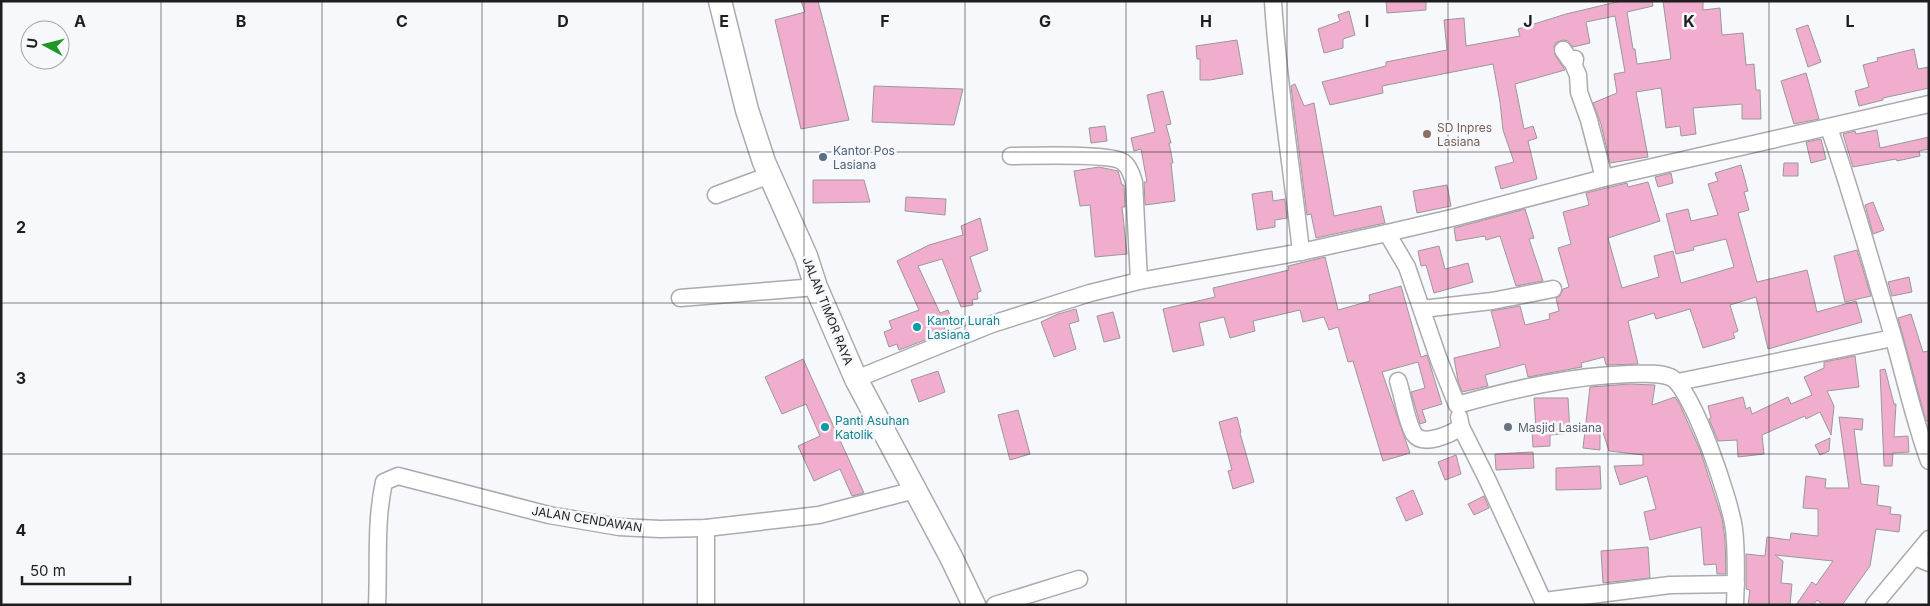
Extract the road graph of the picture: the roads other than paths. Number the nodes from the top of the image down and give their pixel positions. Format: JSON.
{"nodes":[{"id":1,"x":720,"y":1,"type":"edge"},
{"id":2,"x":1273,"y":1,"type":"edge"},
{"id":3,"x":1563,"y":50,"type":"dead end"},
{"id":4,"x":1929,"y":104,"type":"edge"},
{"id":5,"x":1829,"y":128,"type":"junction"},
{"id":6,"x":1011,"y":156,"type":"dead end"},
{"id":7,"x":770,"y":175,"type":"junction"},
{"id":8,"x":1604,"y":178,"type":"junction"},
{"id":9,"x":716,"y":195,"type":"dead end"},
{"id":10,"x":1387,"y":233,"type":"junction"},
{"id":11,"x":1301,"y":252,"type":"junction"},
{"id":12,"x":1139,"y":281,"type":"junction"},
{"id":13,"x":816,"y":287,"type":"junction"},
{"id":14,"x":1553,"y":289,"type":"dead end"},
{"id":15,"x":680,"y":298,"type":"dead end"},
{"id":16,"x":1422,"y":310,"type":"junction"},
{"id":17,"x":1894,"y":338,"type":"junction"},
{"id":18,"x":856,"y":379,"type":"junction"},
{"id":19,"x":1398,"y":381,"type":"dead end"},
{"id":20,"x":1678,"y":382,"type":"junction"},
{"id":21,"x":1457,"y":405,"type":"junction"},
{"id":22,"x":1461,"y":427,"type":"junction"},
{"id":23,"x":1929,"y":461,"type":"edge"},
{"id":24,"x":915,"y":490,"type":"junction"},
{"id":25,"x":706,"y":528,"type":"junction"},
{"id":26,"x":1929,"y":538,"type":"edge"},
{"id":27,"x":1922,"y":560,"type":"edge"},
{"id":28,"x":1078,"y":579,"type":"dead end"},
{"id":29,"x":1736,"y":584,"type":"junction"},
{"id":30,"x":1544,"y":603,"type":"edge"},
{"id":31,"x":376,"y":605,"type":"edge"},
{"id":32,"x":706,"y":605,"type":"edge"},
{"id":33,"x":974,"y":605,"type":"edge"},
{"id":34,"x":995,"y":605,"type":"edge"},
{"id":35,"x":1735,"y":605,"type":"edge"},
{"id":36,"x":1874,"y":605,"type":"edge"}],
"edges":[{"from":1,"to":7,"type":"highway","name":"JALAN TIMOR RAYA"},
{"from":2,"to":11,"type":"street"},
{"from":3,"to":8,"type":"street"},
{"from":4,"to":5,"type":"street"},
{"from":5,"to":8,"type":"street"},
{"from":5,"to":17,"type":"street"},
{"from":6,"to":12,"type":"street"},
{"from":7,"to":9,"type":"street"},
{"from":7,"to":13,"type":"highway","name":"JALAN TIMOR RAYA"},
{"from":8,"to":10,"type":"street"},
{"from":10,"to":11,"type":"street"},
{"from":10,"to":16,"type":"street"},
{"from":11,"to":12,"type":"street"},
{"from":12,"to":18,"type":"street"},
{"from":13,"to":15,"type":"street"},
{"from":13,"to":18,"type":"highway","name":"JALAN TIMOR RAYA"},
{"from":14,"to":16,"type":"street"},
{"from":16,"to":21,"type":"street"},
{"from":17,"to":20,"type":"street"},
{"from":17,"to":23,"type":"street"},
{"from":18,"to":24,"type":"highway","name":"JALAN TIMOR RAYA"},
{"from":19,"to":22,"type":"street"},
{"from":20,"to":21,"type":"street"},
{"from":20,"to":29,"type":"street"},
{"from":21,"to":22,"type":"street"},
{"from":22,"to":30,"type":"street"},
{"from":24,"to":25,"type":"street","name":"JALAN CENDAWAN"},
{"from":24,"to":33,"type":"highway","name":"JALAN TIMOR RAYA"},
{"from":25,"to":31,"type":"street","name":"JALAN CENDAWAN"},
{"from":25,"to":32,"type":"street"},
{"from":26,"to":27,"type":"street"},
{"from":27,"to":36,"type":"street"},
{"from":28,"to":34,"type":"street"},
{"from":29,"to":30,"type":"street"},
{"from":29,"to":35,"type":"street"}]}
